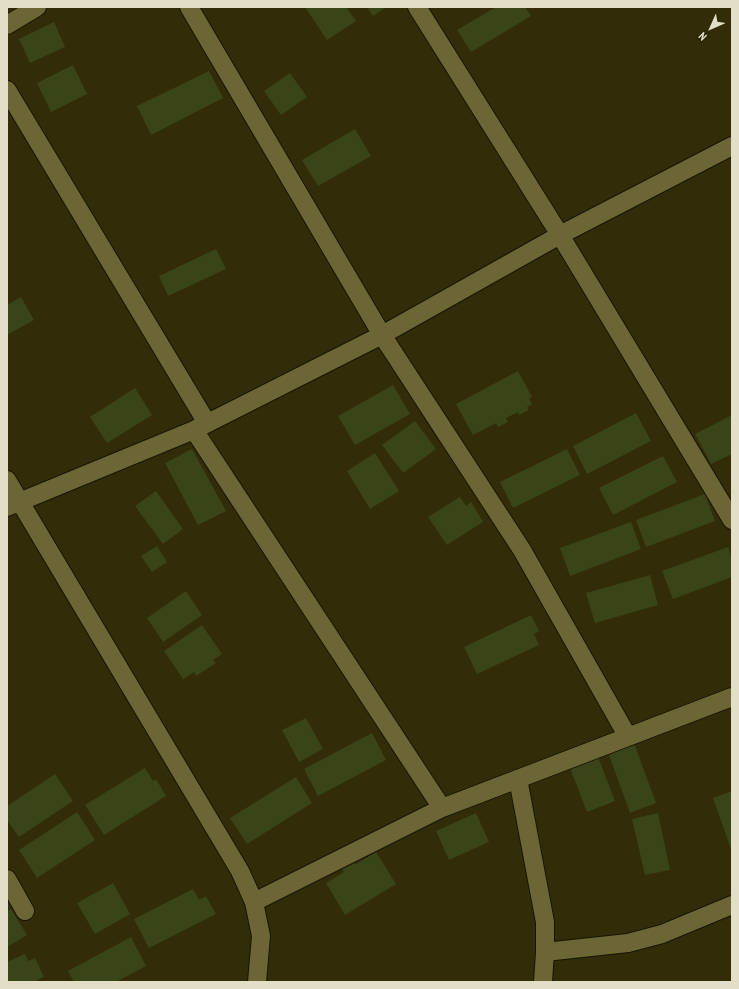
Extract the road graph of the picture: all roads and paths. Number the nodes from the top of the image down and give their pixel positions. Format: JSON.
{"nodes":[{"id":1,"x":37,"y":7,"type":"edge"},
{"id":2,"x":189,"y":7,"type":"edge"},
{"id":3,"x":416,"y":7,"type":"edge"},
{"id":4,"x":7,"y":26,"type":"edge"},
{"id":5,"x":7,"y":90,"type":"edge"},
{"id":6,"x":732,"y":147,"type":"edge"},
{"id":7,"x":560,"y":235,"type":"junction"},
{"id":8,"x":382,"y":335,"type":"junction"},
{"id":9,"x":201,"y":427,"type":"junction"},
{"id":10,"x":7,"y":480,"type":"edge"},
{"id":11,"x":14,"y":504,"type":"edge"},
{"id":12,"x":732,"y":520,"type":"edge"},
{"id":13,"x":732,"y":697,"type":"edge"},
{"id":14,"x":628,"y":737,"type":"junction"},
{"id":15,"x":518,"y":779,"type":"junction"},
{"id":16,"x":442,"y":808,"type":"junction"},
{"id":17,"x":7,"y":879,"type":"edge"},
{"id":18,"x":254,"y":902,"type":"junction"},
{"id":19,"x":732,"y":905,"type":"edge"},
{"id":20,"x":26,"y":912,"type":"dead end"},
{"id":21,"x":545,"y":952,"type":"junction"},
{"id":22,"x":257,"y":982,"type":"edge"},
{"id":23,"x":543,"y":982,"type":"edge"}],
"edges":[{"from":1,"to":4,"type":"street"},
{"from":2,"to":8,"type":"street"},
{"from":3,"to":7,"type":"street"},
{"from":5,"to":9,"type":"street"},
{"from":6,"to":7,"type":"street"},
{"from":7,"to":8,"type":"street"},
{"from":7,"to":12,"type":"street"},
{"from":8,"to":9,"type":"street"},
{"from":8,"to":14,"type":"street"},
{"from":9,"to":11,"type":"street"},
{"from":9,"to":16,"type":"street"},
{"from":10,"to":11,"type":"street"},
{"from":11,"to":18,"type":"street"},
{"from":13,"to":14,"type":"street"},
{"from":14,"to":15,"type":"street"},
{"from":15,"to":16,"type":"street"},
{"from":15,"to":21,"type":"street"},
{"from":16,"to":18,"type":"street"},
{"from":17,"to":20,"type":"street"},
{"from":18,"to":22,"type":"street"},
{"from":19,"to":21,"type":"street"},
{"from":21,"to":23,"type":"street"}]}
